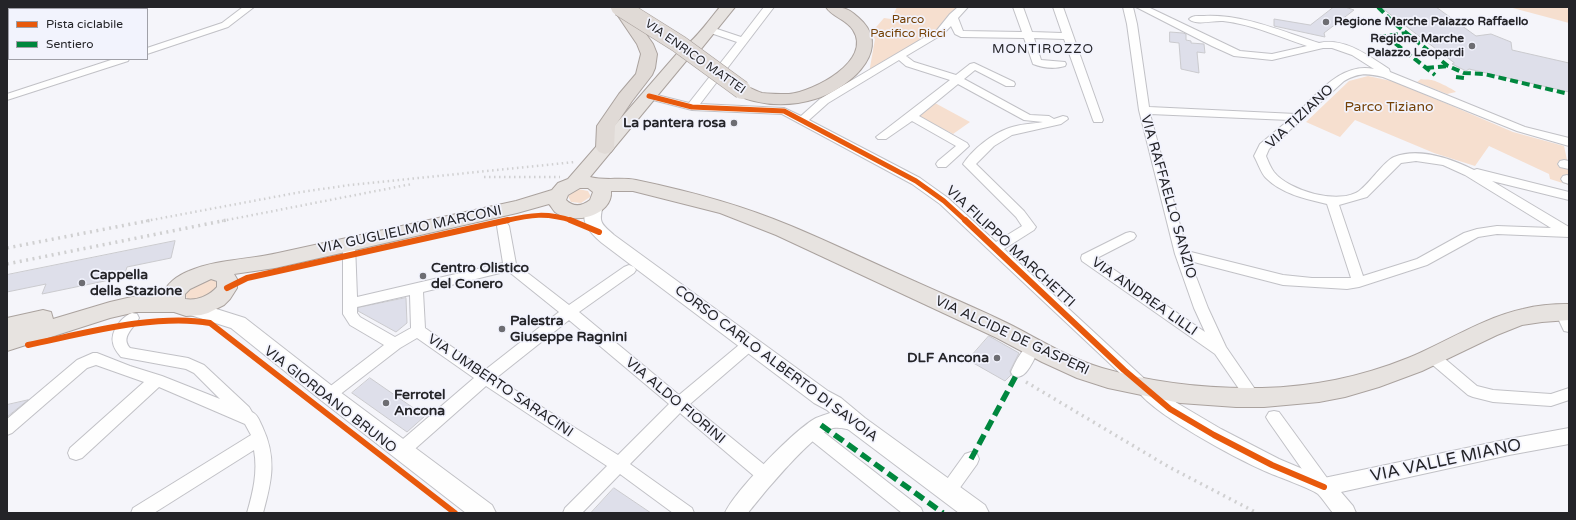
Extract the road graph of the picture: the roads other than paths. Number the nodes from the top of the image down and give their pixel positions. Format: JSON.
{"nodes":[{"id":1,"x":249,"y":7,"type":"edge"},
{"id":2,"x":619,"y":7,"type":"edge"},
{"id":3,"x":636,"y":7,"type":"edge"},
{"id":4,"x":728,"y":7,"type":"edge"},
{"id":5,"x":769,"y":7,"type":"edge"},
{"id":6,"x":818,"y":7,"type":"edge"},
{"id":7,"x":833,"y":7,"type":"edge"},
{"id":8,"x":963,"y":7,"type":"edge"},
{"id":9,"x":1018,"y":7,"type":"edge"},
{"id":10,"x":1058,"y":7,"type":"edge"},
{"id":11,"x":1128,"y":7,"type":"edge"},
{"id":12,"x":1140,"y":7,"type":"edge"},
{"id":13,"x":953,"y":16,"type":"junction"},
{"id":14,"x":1194,"y":19,"type":"dead end"},
{"id":15,"x":704,"y":34,"type":"junction"},
{"id":16,"x":1283,"y":34,"type":"junction"},
{"id":17,"x":1028,"y":36,"type":"junction"},
{"id":18,"x":1068,"y":36,"type":"junction"},
{"id":19,"x":743,"y":41,"type":"junction"},
{"id":20,"x":1318,"y":46,"type":"junction"},
{"id":21,"x":1350,"y":50,"type":"junction"},
{"id":22,"x":148,"y":51,"type":"edge"},
{"id":23,"x":1285,"y":55,"type":"junction"},
{"id":24,"x":900,"y":56,"type":"junction"},
{"id":25,"x":121,"y":60,"type":"edge"},
{"id":26,"x":1358,"y":60,"type":"junction"},
{"id":27,"x":1060,"y":64,"type":"dead end"},
{"id":28,"x":1370,"y":68,"type":"junction"},
{"id":29,"x":1355,"y":72,"type":"junction"},
{"id":30,"x":957,"y":79,"type":"junction"},
{"id":31,"x":1010,"y":84,"type":"dead end"},
{"id":32,"x":650,"y":96,"type":"junction"},
{"id":33,"x":7,"y":97,"type":"edge"},
{"id":34,"x":824,"y":101,"type":"junction"},
{"id":35,"x":692,"y":107,"type":"junction"},
{"id":36,"x":1144,"y":110,"type":"junction"},
{"id":37,"x":784,"y":111,"type":"junction"},
{"id":38,"x":912,"y":116,"type":"junction"},
{"id":39,"x":1299,"y":118,"type":"junction"},
{"id":40,"x":1098,"y":120,"type":"dead end"},
{"id":41,"x":802,"y":121,"type":"junction"},
{"id":42,"x":882,"y":137,"type":"dead end"},
{"id":43,"x":1569,"y":142,"type":"edge"},
{"id":44,"x":602,"y":152,"type":"junction"},
{"id":45,"x":942,"y":164,"type":"dead end"},
{"id":46,"x":1469,"y":172,"type":"junction"},
{"id":47,"x":575,"y":183,"type":"junction"},
{"id":48,"x":596,"y":193,"type":"junction"},
{"id":49,"x":1569,"y":196,"type":"edge"},
{"id":50,"x":559,"y":201,"type":"junction"},
{"id":51,"x":1332,"y":201,"type":"junction"},
{"id":52,"x":503,"y":226,"type":"dead end"},
{"id":53,"x":1569,"y":233,"type":"edge"},
{"id":54,"x":1130,"y":236,"type":"dead end"},
{"id":55,"x":349,"y":244,"type":"junction"},
{"id":56,"x":994,"y":249,"type":"junction"},
{"id":57,"x":1181,"y":254,"type":"junction"},
{"id":58,"x":510,"y":266,"type":"junction"},
{"id":59,"x":629,"y":270,"type":"dead end"},
{"id":60,"x":1359,"y":282,"type":"junction"},
{"id":61,"x":182,"y":283,"type":"junction"},
{"id":62,"x":221,"y":283,"type":"junction"},
{"id":63,"x":416,"y":288,"type":"junction"},
{"id":64,"x":349,"y":304,"type":"junction"},
{"id":65,"x":183,"y":306,"type":"junction"},
{"id":66,"x":569,"y":312,"type":"junction"},
{"id":67,"x":1567,"y":317,"type":"edge"},
{"id":68,"x":238,"y":323,"type":"junction"},
{"id":69,"x":62,"y":324,"type":"junction"},
{"id":70,"x":418,"y":331,"type":"junction"},
{"id":71,"x":11,"y":336,"type":"edge"},
{"id":72,"x":395,"y":344,"type":"junction"},
{"id":73,"x":750,"y":344,"type":"junction"},
{"id":74,"x":1033,"y":348,"type":"junction"},
{"id":75,"x":1220,"y":350,"type":"junction"},
{"id":76,"x":1433,"y":357,"type":"junction"},
{"id":77,"x":1018,"y":372,"type":"dead end"},
{"id":78,"x":485,"y":378,"type":"junction"},
{"id":79,"x":157,"y":380,"type":"junction"},
{"id":80,"x":1144,"y":387,"type":"junction"},
{"id":81,"x":1569,"y":394,"type":"edge"},
{"id":82,"x":329,"y":395,"type":"junction"},
{"id":83,"x":821,"y":397,"type":"junction"},
{"id":84,"x":1253,"y":398,"type":"junction"},
{"id":85,"x":679,"y":404,"type":"junction"},
{"id":86,"x":1274,"y":417,"type":"dead end"},
{"id":87,"x":251,"y":420,"type":"junction"},
{"id":88,"x":857,"y":424,"type":"junction"},
{"id":89,"x":7,"y":428,"type":"edge"},
{"id":90,"x":817,"y":428,"type":"junction"},
{"id":91,"x":1569,"y":436,"type":"edge"},
{"id":92,"x":260,"y":438,"type":"junction"},
{"id":93,"x":402,"y":450,"type":"junction"},
{"id":94,"x":76,"y":453,"type":"dead end"},
{"id":95,"x":971,"y":459,"type":"dead end"},
{"id":96,"x":618,"y":464,"type":"junction"},
{"id":97,"x":766,"y":476,"type":"junction"},
{"id":98,"x":1324,"y":487,"type":"junction"},
{"id":99,"x":948,"y":491,"type":"junction"},
{"id":100,"x":139,"y":513,"type":"edge"},
{"id":101,"x":255,"y":513,"type":"edge"},
{"id":102,"x":484,"y":513,"type":"edge"},
{"id":103,"x":571,"y":513,"type":"edge"},
{"id":104,"x":686,"y":513,"type":"edge"},
{"id":105,"x":735,"y":513,"type":"edge"},
{"id":106,"x":915,"y":513,"type":"edge"},
{"id":107,"x":977,"y":513,"type":"edge"},
{"id":108,"x":1346,"y":513,"type":"edge"}],
"edges":[{"from":1,"to":22,"type":"street"},
{"from":2,"to":7,"type":"highway","name":"VIA ENRICO MATTEI","bridge":true},
{"from":2,"to":44,"type":"highway"},
{"from":3,"to":6,"type":"highway","name":"VIA ENRICO MATTEI"},
{"from":4,"to":15,"type":"main road"},
{"from":5,"to":19,"type":"street"},
{"from":8,"to":13,"type":"street"},
{"from":9,"to":17,"type":"street"},
{"from":10,"to":18,"type":"street"},
{"from":11,"to":36,"type":"street","name":"VIA RAFFAELLO SANZIO"},
{"from":12,"to":23,"type":"street"},
{"from":13,"to":17,"type":"street"},
{"from":13,"to":24,"type":"street"},
{"from":14,"to":16,"type":"street"},
{"from":15,"to":19,"type":"street"},
{"from":15,"to":32,"type":"main road"},
{"from":16,"to":20,"type":"street"},
{"from":16,"to":23,"type":"street"},
{"from":17,"to":18,"type":"street"},
{"from":17,"to":27,"type":"street"},
{"from":18,"to":40,"type":"street"},
{"from":19,"to":35,"type":"street"},
{"from":20,"to":21,"type":"street"},
{"from":20,"to":23,"type":"street"},
{"from":21,"to":26,"type":"street"},
{"from":21,"to":28,"type":"street"},
{"from":24,"to":30,"type":"street"},
{"from":24,"to":34,"type":"street"},
{"from":25,"to":33,"type":"street"},
{"from":26,"to":28,"type":"street"},
{"from":26,"to":29,"type":"street"},
{"from":28,"to":29,"type":"street","name":"VIA TIZIANO"},
{"from":28,"to":43,"type":"street","name":"VIA TIZIANO"},
{"from":29,"to":39,"type":"street","name":"VIA TIZIANO"},
{"from":30,"to":31,"type":"street"},
{"from":30,"to":38,"type":"street"},
{"from":30,"to":56,"type":"street"},
{"from":32,"to":35,"type":"street","name":"VIA FILIPPO MARCHETTI"},
{"from":32,"to":44,"type":"main road"},
{"from":34,"to":37,"type":"street"},
{"from":34,"to":41,"type":"street"},
{"from":35,"to":37,"type":"street","name":"VIA FILIPPO MARCHETTI"},
{"from":36,"to":39,"type":"street"},
{"from":36,"to":57,"type":"street","name":"VIA RAFFAELLO SANZIO"},
{"from":37,"to":41,"type":"street","name":"VIA FILIPPO MARCHETTI"},
{"from":38,"to":42,"type":"street"},
{"from":38,"to":45,"type":"street"},
{"from":39,"to":51,"type":"street","name":"VIA TIZIANO"},
{"from":41,"to":56,"type":"street","name":"VIA FILIPPO MARCHETTI"},
{"from":44,"to":47,"type":"main road"},
{"from":44,"to":48,"type":"main road"},
{"from":46,"to":49,"type":"street"},
{"from":46,"to":51,"type":"street","name":"VIA TIZIANO"},
{"from":46,"to":53,"type":"street","name":"VIA TIZIANO"},
{"from":47,"to":48,"type":"main road"},
{"from":47,"to":50,"type":"main road"},
{"from":48,"to":50,"type":"main road"},
{"from":48,"to":73,"type":"main road","name":"CORSO CARLO ALBERTO DI SAVOIA"},
{"from":48,"to":74,"type":"main road","name":"VIA ALCIDE DE GASPERI"},
{"from":50,"to":55,"type":"main road","name":"VIA GUGLIELMO MARCONI"},
{"from":51,"to":60,"type":"street"},
{"from":52,"to":58,"type":"street"},
{"from":53,"to":60,"type":"street"},
{"from":54,"to":75,"type":"street","name":"VIA ANDREA LILLI"},
{"from":55,"to":62,"type":"main road","name":"VIA GUGLIELMO MARCONI"},
{"from":55,"to":64,"type":"street"},
{"from":56,"to":80,"type":"street","name":"VIA FILIPPO MARCHETTI"},
{"from":57,"to":60,"type":"street"},
{"from":57,"to":75,"type":"street","name":"VIA RAFFAELLO SANZIO"},
{"from":58,"to":63,"type":"street"},
{"from":58,"to":66,"type":"street","name":"VIA ALDO FIORINI"},
{"from":59,"to":66,"type":"street"},
{"from":61,"to":62,"type":"main road","name":"VIA GUGLIELMO MARCONI"},
{"from":61,"to":65,"type":"main road"},
{"from":61,"to":71,"type":"main road","name":"VIA GUGLIELMO MARCONI"},
{"from":62,"to":65,"type":"main road","name":"VIA GUGLIELMO MARCONI"},
{"from":62,"to":68,"type":"main road","name":"VIA GIORDANO BRUNO"},
{"from":63,"to":64,"type":"street"},
{"from":63,"to":70,"type":"street"},
{"from":64,"to":72,"type":"street"},
{"from":65,"to":68,"type":"main road","name":"VIA GIORDANO BRUNO"},
{"from":65,"to":69,"type":"main road","name":"VIA GUGLIELMO MARCONI"},
{"from":66,"to":78,"type":"street"},
{"from":66,"to":85,"type":"street","name":"VIA ALDO FIORINI"},
{"from":67,"to":76,"type":"main road","name":"VIA ALCIDE DE GASPERI"},
{"from":68,"to":82,"type":"main road","name":"VIA GIORDANO BRUNO"},
{"from":69,"to":71,"type":"main road","name":"VIA GUGLIELMO MARCONI"},
{"from":69,"to":87,"type":"street","name":"VIA GUGLIELMO MARCONI"},
{"from":70,"to":72,"type":"street","name":"VIA UMBERTO SARACINI"},
{"from":70,"to":78,"type":"street","name":"VIA UMBERTO SARACINI"},
{"from":72,"to":82,"type":"street","name":"VIA GIORDANO BRUNO"},
{"from":73,"to":83,"type":"main road","name":"CORSO CARLO ALBERTO DI SAVOIA"},
{"from":73,"to":85,"type":"street"},
{"from":74,"to":77,"type":"street"},
{"from":74,"to":80,"type":"main road","name":"VIA ALCIDE DE GASPERI"},
{"from":75,"to":84,"type":"street","name":"VIA RAFFAELLO SANZIO"},
{"from":76,"to":81,"type":"street"},
{"from":76,"to":84,"type":"main road","name":"VIA ALCIDE DE GASPERI"},
{"from":78,"to":93,"type":"street"},
{"from":78,"to":96,"type":"street","name":"VIA UMBERTO SARACINI"},
{"from":79,"to":87,"type":"street"},
{"from":79,"to":89,"type":"street"},
{"from":79,"to":94,"type":"street"},
{"from":80,"to":84,"type":"main road","name":"VIA ALCIDE DE GASPERI"},
{"from":80,"to":98,"type":"street","name":"VIA FILIPPO MARCHETTI"},
{"from":82,"to":93,"type":"main road","name":"VIA GIORDANO BRUNO"},
{"from":83,"to":88,"type":"main road","name":"CORSO CARLO ALBERTO DI SAVOIA"},
{"from":83,"to":90,"type":"street"},
{"from":85,"to":96,"type":"street"},
{"from":85,"to":97,"type":"street","name":"VIA ALDO FIORINI"},
{"from":86,"to":98,"type":"street"},
{"from":87,"to":92,"type":"street"},
{"from":88,"to":90,"type":"street"},
{"from":88,"to":99,"type":"main road","name":"CORSO CARLO ALBERTO DI SAVOIA"},
{"from":90,"to":97,"type":"street"},
{"from":90,"to":106,"type":"street"},
{"from":91,"to":98,"type":"street","name":"VIA VALLE MIANO"},
{"from":92,"to":100,"type":"street"},
{"from":92,"to":101,"type":"street"},
{"from":93,"to":102,"type":"main road","name":"VIA GIORDANO BRUNO"},
{"from":95,"to":99,"type":"street"},
{"from":96,"to":103,"type":"street"},
{"from":96,"to":104,"type":"street","name":"VIA UMBERTO SARACINI"},
{"from":97,"to":105,"type":"street"},
{"from":98,"to":108,"type":"street"},
{"from":99,"to":107,"type":"main road","name":"CORSO CARLO ALBERTO DI SAVOIA"}]}
